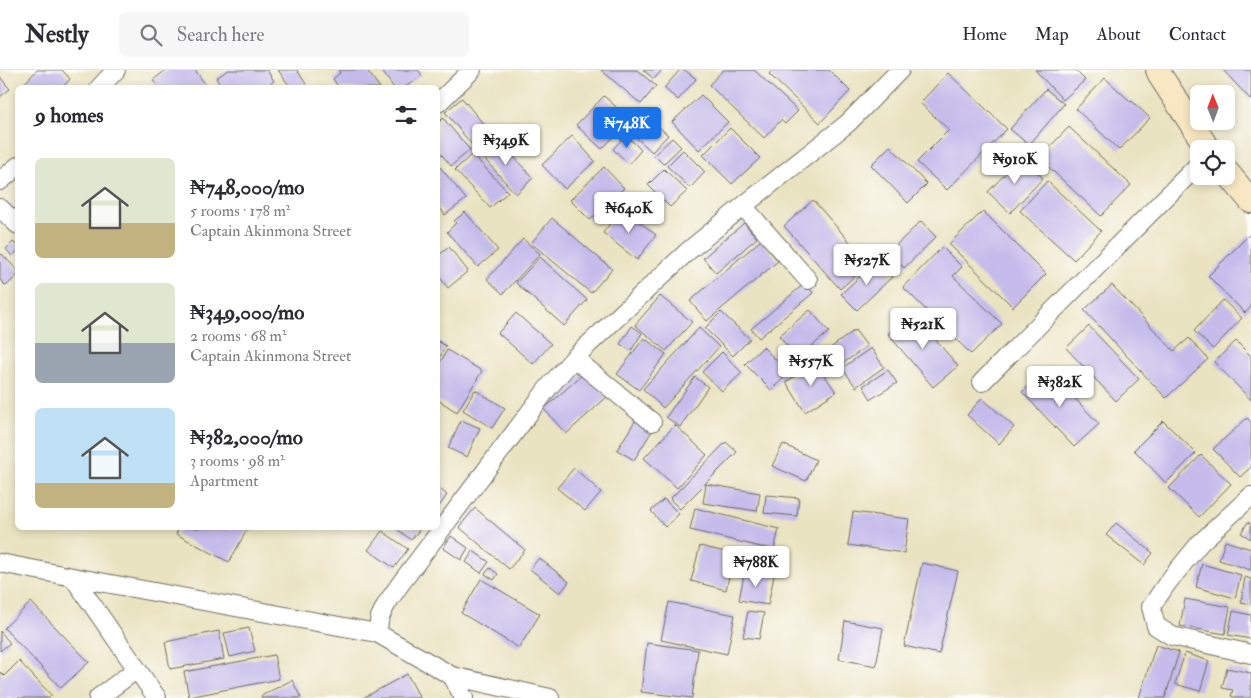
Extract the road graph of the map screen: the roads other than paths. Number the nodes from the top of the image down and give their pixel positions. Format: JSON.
{"nodes":[{"id":1,"x":116,"y":70,"type":"edge"},
{"id":2,"x":472,"y":70,"type":"edge"},
{"id":3,"x":900,"y":70,"type":"edge"},
{"id":4,"x":1158,"y":70,"type":"edge"},
{"id":5,"x":102,"y":85,"type":"edge"},
{"id":6,"x":440,"y":101,"type":"edge"},
{"id":7,"x":1202,"y":140,"type":"edge"},
{"id":8,"x":15,"y":168,"type":"edge"},
{"id":9,"x":1190,"y":173,"type":"edge"},
{"id":10,"x":0,"y":181,"type":"edge"},
{"id":11,"x":1235,"y":182,"type":"edge"},
{"id":12,"x":1251,"y":201,"type":"edge"},
{"id":13,"x":743,"y":206,"type":"junction"},
{"id":14,"x":0,"y":208,"type":"edge"},
{"id":15,"x":15,"y":222,"type":"edge"},
{"id":16,"x":808,"y":280,"type":"dead end"},
{"id":17,"x":574,"y":358,"type":"junction"},
{"id":18,"x":982,"y":382,"type":"dead end"},
{"id":19,"x":652,"y":422,"type":"dead end"},
{"id":20,"x":1251,"y":496,"type":"edge"},
{"id":21,"x":0,"y":563,"type":"edge"},
{"id":22,"x":73,"y":578,"type":"junction"},
{"id":23,"x":377,"y":633,"type":"junction"},
{"id":24,"x":1251,"y":654,"type":"edge"},
{"id":25,"x":137,"y":669,"type":"junction"},
{"id":26,"x":452,"y":676,"type":"junction"},
{"id":27,"x":98,"y":698,"type":"edge"},
{"id":28,"x":157,"y":698,"type":"edge"},
{"id":29,"x":464,"y":698,"type":"edge"},
{"id":30,"x":550,"y":698,"type":"edge"}],
"edges":[{"from":1,"to":5,"type":"street"},
{"from":2,"to":6,"type":"street"},
{"from":3,"to":13,"type":"street"},
{"from":4,"to":7,"type":"street"},
{"from":8,"to":10,"type":"street"},
{"from":9,"to":18,"type":"street"},
{"from":11,"to":12,"type":"street"},
{"from":13,"to":16,"type":"street"},
{"from":13,"to":17,"type":"street"},
{"from":14,"to":15,"type":"street"},
{"from":17,"to":19,"type":"street"},
{"from":17,"to":23,"type":"street"},
{"from":20,"to":24,"type":"street"},
{"from":21,"to":22,"type":"street"},
{"from":22,"to":23,"type":"street"},
{"from":22,"to":25,"type":"street"},
{"from":23,"to":26,"type":"street"},
{"from":25,"to":27,"type":"street"},
{"from":25,"to":28,"type":"street"},
{"from":26,"to":29,"type":"street"},
{"from":26,"to":30,"type":"street"}]}
